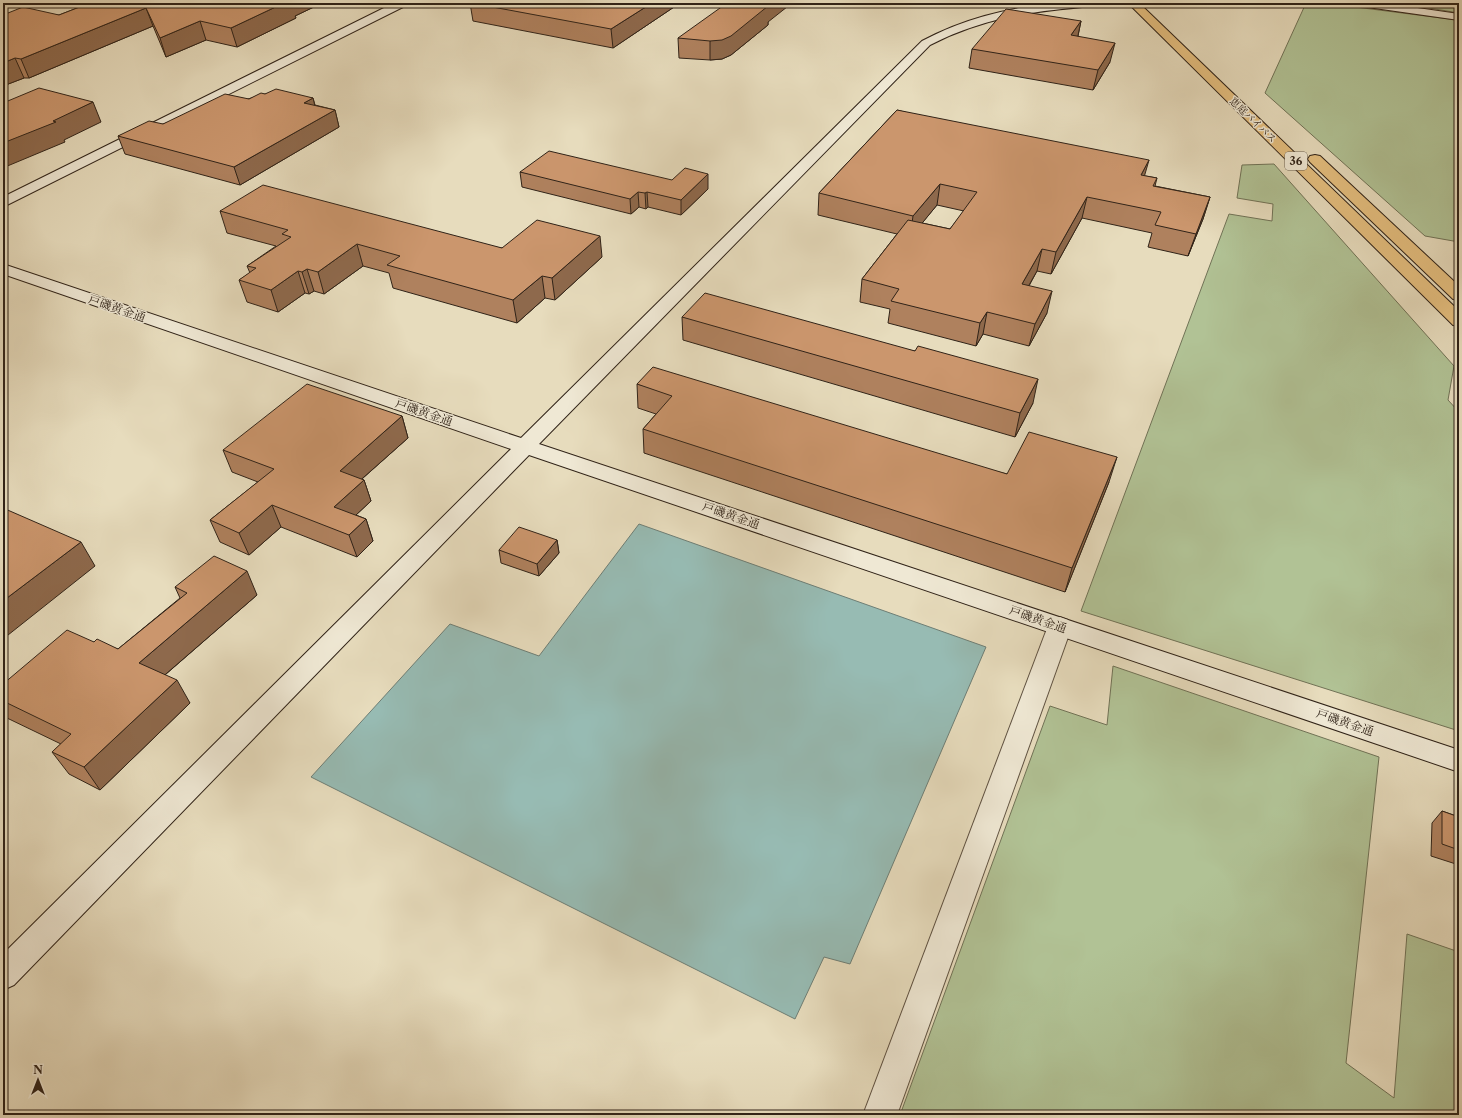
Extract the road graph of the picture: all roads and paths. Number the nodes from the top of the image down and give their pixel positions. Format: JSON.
{"nodes":[{"id":1,"x":403,"y":3,"type":"edge"},
{"id":2,"x":1094,"y":3,"type":"edge"},
{"id":3,"x":1133,"y":3,"type":"edge"},
{"id":4,"x":1360,"y":3,"type":"edge"},
{"id":5,"x":1459,"y":17,"type":"edge"},
{"id":6,"x":1307,"y":151,"type":"dead end"},
{"id":7,"x":3,"y":203,"type":"edge"},
{"id":8,"x":3,"y":269,"type":"edge"},
{"id":9,"x":1459,"y":295,"type":"edge"},
{"id":10,"x":1459,"y":321,"type":"edge"},
{"id":11,"x":526,"y":447,"type":"junction"},
{"id":12,"x":1060,"y":626,"type":"junction"},
{"id":13,"x":1459,"y":761,"type":"edge"},
{"id":14,"x":6,"y":968,"type":"edge"},
{"id":15,"x":880,"y":1115,"type":"edge"}],
"edges":[{"from":1,"to":7,"type":"street"},
{"from":2,"to":11,"type":"street"},
{"from":3,"to":10,"type":"highway","name":"恵庭バイパス","number":"36"},
{"from":4,"to":5,"type":"street"},
{"from":6,"to":9,"type":"highway","number":"36"},
{"from":8,"to":11,"type":"street","name":"戸磯黄金通"},
{"from":11,"to":12,"type":"street","name":"戸磯黄金通"},
{"from":11,"to":14,"type":"street"},
{"from":12,"to":13,"type":"street","name":"戸磯黄金通"},
{"from":12,"to":15,"type":"street"}]}
